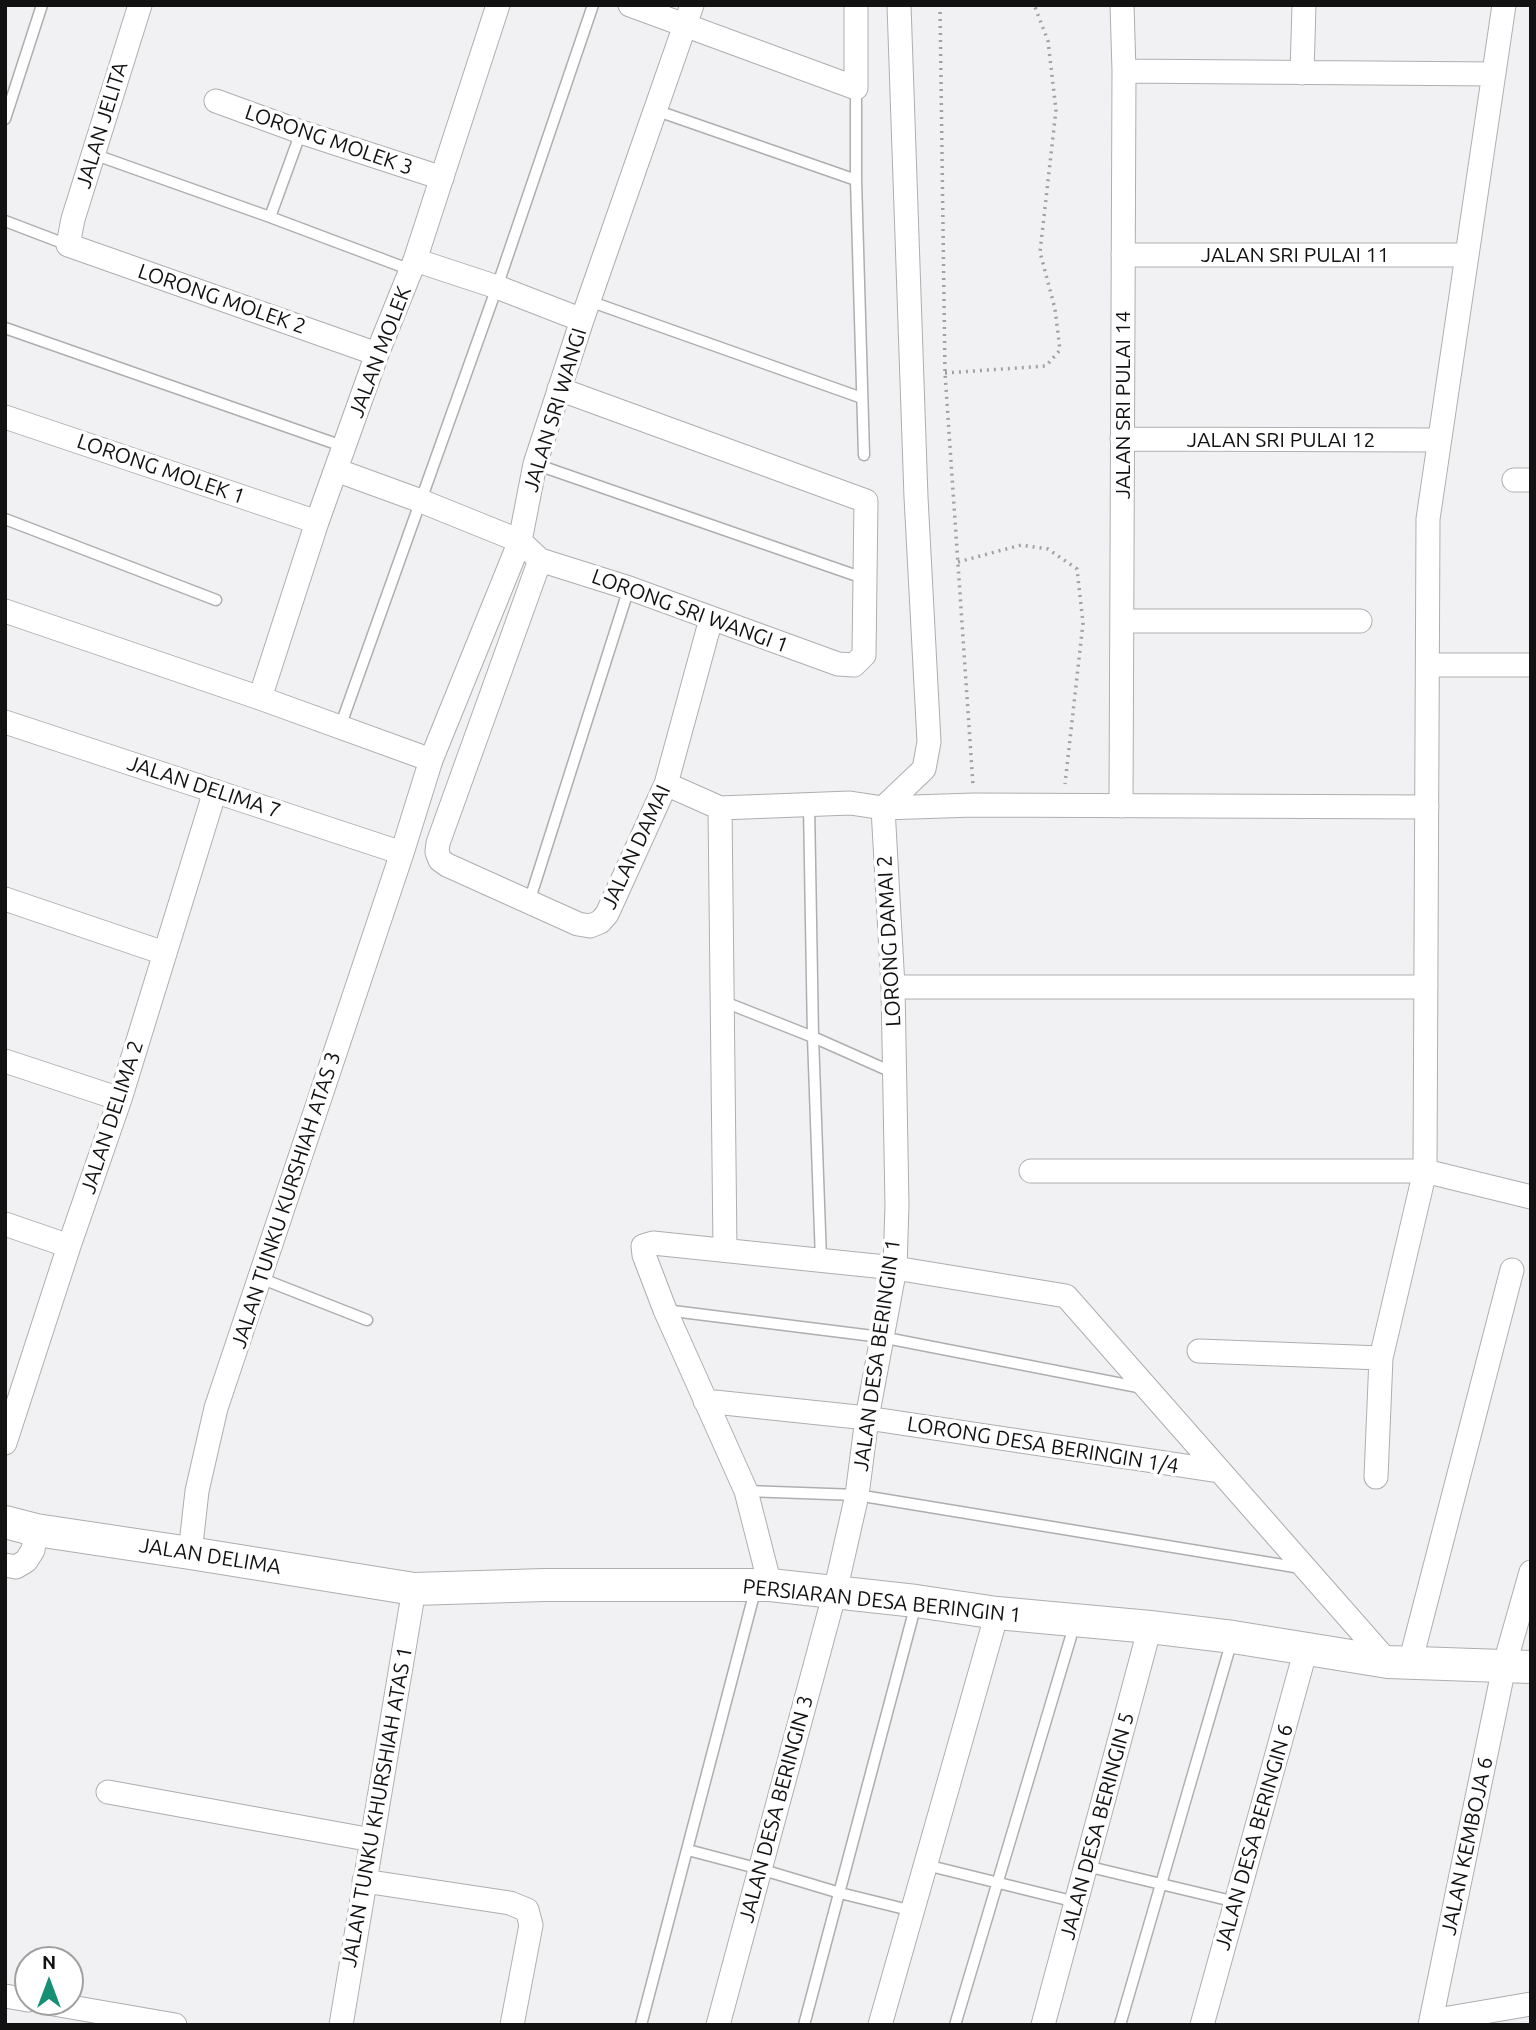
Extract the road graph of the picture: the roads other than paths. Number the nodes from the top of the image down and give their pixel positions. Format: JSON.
{"nodes":[{"id":1,"x":42,"y":5,"type":"edge"},
{"id":2,"x":140,"y":5,"type":"edge"},
{"id":3,"x":498,"y":5,"type":"edge"},
{"id":4,"x":593,"y":5,"type":"edge"},
{"id":5,"x":630,"y":5,"type":"edge"},
{"id":6,"x":856,"y":5,"type":"edge"},
{"id":7,"x":899,"y":5,"type":"edge"},
{"id":8,"x":1122,"y":5,"type":"edge"},
{"id":9,"x":1304,"y":5,"type":"edge"},
{"id":10,"x":1504,"y":5,"type":"edge"},
{"id":11,"x":689,"y":15,"type":"edge"},
{"id":12,"x":1124,"y":72,"type":"junction"},
{"id":13,"x":1303,"y":73,"type":"junction"},
{"id":14,"x":1494,"y":75,"type":"junction"},
{"id":15,"x":856,"y":88,"type":"junction"},
{"id":16,"x":216,"y":101,"type":"dead end"},
{"id":17,"x":655,"y":110,"type":"junction"},
{"id":18,"x":5,"y":120,"type":"edge"},
{"id":19,"x":300,"y":132,"type":"junction"},
{"id":20,"x":93,"y":154,"type":"junction"},
{"id":21,"x":442,"y":178,"type":"junction"},
{"id":22,"x":856,"y":180,"type":"junction"},
{"id":23,"x":270,"y":217,"type":"junction"},
{"id":24,"x":5,"y":221,"type":"edge"},
{"id":25,"x":68,"y":245,"type":"junction"},
{"id":26,"x":1123,"y":255,"type":"junction"},
{"id":27,"x":1467,"y":255,"type":"junction"},
{"id":28,"x":413,"y":265,"type":"junction"},
{"id":29,"x":497,"y":287,"type":"junction"},
{"id":30,"x":586,"y":310,"type":"junction"},
{"id":31,"x":5,"y":328,"type":"edge"},
{"id":32,"x":377,"y":354,"type":"junction"},
{"id":33,"x":559,"y":389,"type":"junction"},
{"id":34,"x":862,"y":398,"type":"junction"},
{"id":35,"x":5,"y":417,"type":"edge"},
{"id":36,"x":1122,"y":439,"type":"junction"},
{"id":37,"x":1439,"y":440,"type":"junction"},
{"id":38,"x":345,"y":447,"type":"junction"},
{"id":39,"x":864,"y":455,"type":"dead end"},
{"id":40,"x":535,"y":464,"type":"junction"},
{"id":41,"x":335,"y":470,"type":"junction"},
{"id":42,"x":421,"y":501,"type":"junction"},
{"id":43,"x":5,"y":519,"type":"edge"},
{"id":44,"x":317,"y":522,"type":"junction"},
{"id":45,"x":520,"y":541,"type":"junction"},
{"id":46,"x":540,"y":560,"type":"junction"},
{"id":47,"x":866,"y":579,"type":"junction"},
{"id":48,"x":629,"y":588,"type":"junction"},
{"id":49,"x":216,"y":600,"type":"dead end"},
{"id":50,"x":5,"y":611,"type":"edge"},
{"id":51,"x":711,"y":619,"type":"junction"},
{"id":52,"x":1122,"y":621,"type":"junction"},
{"id":53,"x":1360,"y":621,"type":"dead end"},
{"id":54,"x":1427,"y":665,"type":"junction"},
{"id":55,"x":1531,"y":665,"type":"edge"},
{"id":56,"x":260,"y":698,"type":"junction"},
{"id":57,"x":5,"y":722,"type":"edge"},
{"id":58,"x":340,"y":727,"type":"junction"},
{"id":59,"x":431,"y":760,"type":"junction"},
{"id":60,"x":666,"y":784,"type":"junction"},
{"id":61,"x":215,"y":791,"type":"junction"},
{"id":62,"x":809,"y":805,"type":"junction"},
{"id":63,"x":1121,"y":806,"type":"junction"},
{"id":64,"x":720,"y":807,"type":"junction"},
{"id":65,"x":1427,"y":807,"type":"junction"},
{"id":66,"x":883,"y":808,"type":"junction"},
{"id":67,"x":402,"y":853,"type":"junction"},
{"id":68,"x":5,"y":900,"type":"edge"},
{"id":69,"x":528,"y":903,"type":"junction"},
{"id":70,"x":164,"y":953,"type":"junction"},
{"id":71,"x":892,"y":987,"type":"junction"},
{"id":72,"x":1426,"y":987,"type":"junction"},
{"id":73,"x":722,"y":1001,"type":"junction"},
{"id":74,"x":813,"y":1037,"type":"junction"},
{"id":75,"x":5,"y":1061,"type":"edge"},
{"id":76,"x":894,"y":1074,"type":"junction"},
{"id":77,"x":120,"y":1099,"type":"junction"},
{"id":78,"x":1031,"y":1171,"type":"dead end"},
{"id":79,"x":1425,"y":1171,"type":"junction"},
{"id":80,"x":1531,"y":1197,"type":"edge"},
{"id":81,"x":5,"y":1224,"type":"edge"},
{"id":82,"x":69,"y":1246,"type":"junction"},
{"id":83,"x":725,"y":1249,"type":"junction"},
{"id":84,"x":821,"y":1260,"type":"junction"},
{"id":85,"x":895,"y":1268,"type":"junction"},
{"id":86,"x":1512,"y":1270,"type":"dead end"},
{"id":87,"x":260,"y":1278,"type":"junction"},
{"id":88,"x":665,"y":1310,"type":"junction"},
{"id":89,"x":367,"y":1320,"type":"dead end"},
{"id":90,"x":881,"y":1337,"type":"junction"},
{"id":91,"x":1199,"y":1351,"type":"dead end"},
{"id":92,"x":1381,"y":1358,"type":"junction"},
{"id":93,"x":1147,"y":1389,"type":"junction"},
{"id":94,"x":13,"y":1390,"type":"edge"},
{"id":95,"x":705,"y":1401,"type":"junction"},
{"id":96,"x":867,"y":1418,"type":"junction"},
{"id":97,"x":5,"y":1443,"type":"edge"},
{"id":98,"x":1219,"y":1471,"type":"junction"},
{"id":99,"x":1376,"y":1476,"type":"dead end"},
{"id":100,"x":746,"y":1491,"type":"junction"},
{"id":101,"x":856,"y":1495,"type":"junction"},
{"id":102,"x":5,"y":1522,"type":"edge"},
{"id":103,"x":36,"y":1530,"type":"junction"},
{"id":104,"x":190,"y":1552,"type":"junction"},
{"id":105,"x":5,"y":1565,"type":"edge"},
{"id":106,"x":1305,"y":1568,"type":"junction"},
{"id":107,"x":1531,"y":1572,"type":"edge"},
{"id":108,"x":763,"y":1585,"type":"junction"},
{"id":109,"x":414,"y":1589,"type":"junction"},
{"id":110,"x":835,"y":1592,"type":"junction"},
{"id":111,"x":916,"y":1601,"type":"junction"},
{"id":112,"x":997,"y":1613,"type":"junction"},
{"id":113,"x":1075,"y":1620,"type":"junction"},
{"id":114,"x":1150,"y":1627,"type":"junction"},
{"id":115,"x":1233,"y":1637,"type":"junction"},
{"id":116,"x":1307,"y":1649,"type":"junction"},
{"id":117,"x":1399,"y":1663,"type":"junction"},
{"id":118,"x":1517,"y":1667,"type":"edge"},
{"id":119,"x":108,"y":1792,"type":"dead end"},
{"id":120,"x":372,"y":1840,"type":"junction"},
{"id":121,"x":688,"y":1850,"type":"junction"},
{"id":122,"x":926,"y":1865,"type":"junction"},
{"id":123,"x":1086,"y":1866,"type":"junction"},
{"id":124,"x":760,"y":1869,"type":"junction"},
{"id":125,"x":364,"y":1881,"type":"junction"},
{"id":126,"x":998,"y":1882,"type":"junction"},
{"id":127,"x":1161,"y":1885,"type":"junction"},
{"id":128,"x":840,"y":1893,"type":"junction"},
{"id":129,"x":1076,"y":1902,"type":"junction"},
{"id":130,"x":1236,"y":1902,"type":"junction"},
{"id":131,"x":913,"y":1911,"type":"junction"},
{"id":132,"x":1531,"y":2004,"type":"edge"},
{"id":133,"x":84,"y":2009,"type":"edge"},
{"id":134,"x":1430,"y":2023,"type":"edge"},
{"id":135,"x":175,"y":2025,"type":"edge"},
{"id":136,"x":341,"y":2025,"type":"edge"},
{"id":137,"x":512,"y":2025,"type":"edge"},
{"id":138,"x":641,"y":2025,"type":"edge"},
{"id":139,"x":718,"y":2025,"type":"edge"},
{"id":140,"x":804,"y":2025,"type":"edge"},
{"id":141,"x":880,"y":2025,"type":"edge"},
{"id":142,"x":955,"y":2025,"type":"edge"},
{"id":143,"x":1043,"y":2025,"type":"edge"},
{"id":144,"x":1120,"y":2025,"type":"edge"},
{"id":145,"x":1202,"y":2025,"type":"edge"}],
"edges":[{"from":1,"to":18,"type":"lane"},
{"from":2,"to":20,"type":"street","name":"JALAN JELITA"},
{"from":3,"to":21,"type":"street","name":"JALAN MOLEK"},
{"from":4,"to":29,"type":"lane"},
{"from":5,"to":11,"type":"street"},
{"from":6,"to":15,"type":"street"},
{"from":7,"to":66,"type":"street"},
{"from":8,"to":12,"type":"street","name":"JALAN SRI PULAI 14"},
{"from":9,"to":13,"type":"street"},
{"from":10,"to":14,"type":"street"},
{"from":11,"to":15,"type":"street"},
{"from":11,"to":17,"type":"street","name":"JALAN SRI WANGI"},
{"from":12,"to":13,"type":"street"},
{"from":12,"to":26,"type":"street","name":"JALAN SRI PULAI 14"},
{"from":13,"to":14,"type":"street"},
{"from":14,"to":27,"type":"street"},
{"from":15,"to":22,"type":"lane"},
{"from":16,"to":19,"type":"street","name":"LORONG MOLEK 3"},
{"from":17,"to":22,"type":"lane"},
{"from":17,"to":30,"type":"street","name":"JALAN SRI WANGI"},
{"from":19,"to":21,"type":"street","name":"LORONG MOLEK 3"},
{"from":19,"to":23,"type":"lane"},
{"from":20,"to":23,"type":"lane"},
{"from":20,"to":25,"type":"street","name":"JALAN JELITA"},
{"from":21,"to":28,"type":"street","name":"JALAN MOLEK"},
{"from":22,"to":34,"type":"lane"},
{"from":23,"to":28,"type":"lane"},
{"from":24,"to":25,"type":"lane"},
{"from":25,"to":32,"type":"street","name":"LORONG MOLEK 2"},
{"from":26,"to":27,"type":"street","name":"JALAN SRI PULAI 11"},
{"from":26,"to":36,"type":"street","name":"JALAN SRI PULAI 14"},
{"from":27,"to":37,"type":"street"},
{"from":28,"to":29,"type":"street"},
{"from":28,"to":32,"type":"street","name":"JALAN MOLEK"},
{"from":29,"to":30,"type":"street"},
{"from":29,"to":42,"type":"lane"},
{"from":30,"to":33,"type":"street","name":"JALAN SRI WANGI"},
{"from":30,"to":34,"type":"lane"},
{"from":31,"to":38,"type":"lane"},
{"from":32,"to":38,"type":"street","name":"JALAN MOLEK"},
{"from":33,"to":40,"type":"street","name":"JALAN SRI WANGI"},
{"from":33,"to":47,"type":"street"},
{"from":34,"to":39,"type":"lane"},
{"from":35,"to":44,"type":"street","name":"LORONG MOLEK 1"},
{"from":36,"to":37,"type":"street","name":"JALAN SRI PULAI 12"},
{"from":36,"to":52,"type":"street","name":"JALAN SRI PULAI 14"},
{"from":37,"to":54,"type":"street"},
{"from":38,"to":41,"type":"street","name":"JALAN MOLEK"},
{"from":40,"to":45,"type":"street","name":"JALAN SRI WANGI"},
{"from":40,"to":47,"type":"lane"},
{"from":41,"to":42,"type":"street"},
{"from":41,"to":44,"type":"street","name":"JALAN MOLEK"},
{"from":42,"to":45,"type":"street"},
{"from":42,"to":58,"type":"lane"},
{"from":43,"to":49,"type":"lane"},
{"from":44,"to":56,"type":"street","name":"JALAN MOLEK"},
{"from":45,"to":46,"type":"street","name":"LORONG SRI WANGI 1"},
{"from":45,"to":59,"type":"street","name":"JALAN SRI WANGI"},
{"from":46,"to":48,"type":"street","name":"LORONG SRI WANGI 1"},
{"from":46,"to":69,"type":"street","name":"JALAN DAMAI"},
{"from":47,"to":51,"type":"street","name":"LORONG SRI WANGI 1"},
{"from":48,"to":51,"type":"street","name":"LORONG SRI WANGI 1"},
{"from":48,"to":69,"type":"lane"},
{"from":50,"to":56,"type":"street"},
{"from":51,"to":60,"type":"street","name":"JALAN DAMAI"},
{"from":52,"to":53,"type":"street"},
{"from":52,"to":63,"type":"street","name":"JALAN SRI PULAI 14"},
{"from":54,"to":55,"type":"street"},
{"from":54,"to":65,"type":"street"},
{"from":56,"to":58,"type":"street"},
{"from":57,"to":61,"type":"street","name":"JALAN DELIMA 7"},
{"from":58,"to":59,"type":"street"},
{"from":59,"to":67,"type":"street","name":"JALAN SRI WANGI"},
{"from":60,"to":64,"type":"street"},
{"from":60,"to":69,"type":"street","name":"JALAN DAMAI"},
{"from":61,"to":67,"type":"street","name":"JALAN DELIMA 7"},
{"from":61,"to":70,"type":"street","name":"JALAN DELIMA 2"},
{"from":62,"to":64,"type":"street"},
{"from":62,"to":66,"type":"street"},
{"from":62,"to":74,"type":"lane"},
{"from":63,"to":65,"type":"street"},
{"from":63,"to":66,"type":"street"},
{"from":64,"to":73,"type":"street"},
{"from":65,"to":72,"type":"street"},
{"from":66,"to":71,"type":"street","name":"LORONG DAMAI 2"},
{"from":67,"to":87,"type":"street","name":"JALAN TUNKU KURSHIAH ATAS 3"},
{"from":68,"to":70,"type":"street"},
{"from":70,"to":77,"type":"street","name":"JALAN DELIMA 2"},
{"from":71,"to":72,"type":"street"},
{"from":71,"to":76,"type":"street","name":"LORONG DAMAI 2"},
{"from":72,"to":79,"type":"street"},
{"from":73,"to":74,"type":"lane"},
{"from":73,"to":83,"type":"street"},
{"from":74,"to":76,"type":"lane"},
{"from":74,"to":84,"type":"lane"},
{"from":75,"to":77,"type":"street"},
{"from":76,"to":85,"type":"street","name":"JALAN DESA BERINGIN 1"},
{"from":77,"to":82,"type":"street","name":"JALAN DELIMA 2"},
{"from":78,"to":79,"type":"street"},
{"from":79,"to":80,"type":"street"},
{"from":79,"to":92,"type":"street"},
{"from":81,"to":82,"type":"street"},
{"from":82,"to":94,"type":"street","name":"JALAN DELIMA 2"},
{"from":83,"to":84,"type":"street"},
{"from":83,"to":88,"type":"street"},
{"from":84,"to":85,"type":"street"},
{"from":85,"to":90,"type":"street","name":"JALAN DESA BERINGIN 1"},
{"from":85,"to":93,"type":"street"},
{"from":86,"to":117,"type":"street"},
{"from":87,"to":89,"type":"lane"},
{"from":87,"to":104,"type":"street","name":"JALAN TUNKU KURSHIAH ATAS 3"},
{"from":88,"to":90,"type":"lane"},
{"from":88,"to":95,"type":"street"},
{"from":90,"to":93,"type":"lane"},
{"from":90,"to":96,"type":"street","name":"JALAN DESA BERINGIN 1"},
{"from":91,"to":92,"type":"street"},
{"from":92,"to":99,"type":"street"},
{"from":93,"to":98,"type":"street"},
{"from":94,"to":97,"type":"street","name":"JALAN DELIMA 2"},
{"from":95,"to":96,"type":"street","name":"LORONG DESA BERINGIN 1/4"},
{"from":95,"to":100,"type":"street"},
{"from":96,"to":98,"type":"street","name":"LORONG DESA BERINGIN 1/4"},
{"from":96,"to":101,"type":"street","name":"JALAN DESA BERINGIN 1"},
{"from":98,"to":106,"type":"street"},
{"from":100,"to":101,"type":"lane"},
{"from":100,"to":108,"type":"street"},
{"from":101,"to":106,"type":"lane"},
{"from":101,"to":110,"type":"street","name":"JALAN DESA BERINGIN 1"},
{"from":102,"to":103,"type":"main road","name":"JALAN DELIMA"},
{"from":103,"to":104,"type":"main road","name":"JALAN DELIMA"},
{"from":103,"to":105,"type":"street"},
{"from":104,"to":109,"type":"main road","name":"JALAN DELIMA"},
{"from":106,"to":117,"type":"street"},
{"from":107,"to":118,"type":"street","name":"JALAN KEMBOJA 6"},
{"from":108,"to":109,"type":"main road","name":"PERSIARAN DESA BERINGIN 1"},
{"from":108,"to":110,"type":"main road","name":"PERSIARAN DESA BERINGIN 1"},
{"from":108,"to":121,"type":"lane"},
{"from":109,"to":120,"type":"street","name":"JALAN TUNKU KHURSHIAH ATAS 1"},
{"from":110,"to":111,"type":"main road","name":"PERSIARAN DESA BERINGIN 1"},
{"from":110,"to":124,"type":"street","name":"JALAN DESA BERINGIN 3"},
{"from":111,"to":112,"type":"main road","name":"PERSIARAN DESA BERINGIN 1"},
{"from":111,"to":128,"type":"lane"},
{"from":112,"to":113,"type":"main road","name":"PERSIARAN DESA BERINGIN 1"},
{"from":112,"to":122,"type":"street"},
{"from":113,"to":114,"type":"main road","name":"PERSIARAN DESA BERINGIN 1"},
{"from":113,"to":126,"type":"lane"},
{"from":114,"to":115,"type":"main road","name":"PERSIARAN DESA BERINGIN 1"},
{"from":114,"to":123,"type":"street","name":"JALAN DESA BERINGIN 5"},
{"from":115,"to":116,"type":"main road","name":"PERSIARAN DESA BERINGIN 1"},
{"from":115,"to":127,"type":"lane"},
{"from":116,"to":117,"type":"main road","name":"PERSIARAN DESA BERINGIN 1"},
{"from":116,"to":130,"type":"street","name":"JALAN DESA BERINGIN 6"},
{"from":117,"to":118,"type":"main road","name":"PERSIARAN DESA BERINGIN 1"},
{"from":118,"to":134,"type":"street","name":"JALAN KEMBOJA 6"},
{"from":119,"to":120,"type":"street"},
{"from":120,"to":125,"type":"street","name":"JALAN TUNKU KHURSHIAH ATAS 1"},
{"from":121,"to":124,"type":"lane"},
{"from":121,"to":138,"type":"lane"},
{"from":122,"to":126,"type":"lane"},
{"from":122,"to":131,"type":"street"},
{"from":123,"to":127,"type":"lane"},
{"from":123,"to":129,"type":"street","name":"JALAN DESA BERINGIN 5"},
{"from":124,"to":128,"type":"lane"},
{"from":124,"to":139,"type":"street","name":"JALAN DESA BERINGIN 3"},
{"from":125,"to":136,"type":"street","name":"JALAN TUNKU KHURSHIAH ATAS 1"},
{"from":125,"to":137,"type":"street"},
{"from":126,"to":129,"type":"lane"},
{"from":126,"to":142,"type":"lane"},
{"from":127,"to":130,"type":"lane"},
{"from":127,"to":144,"type":"lane"},
{"from":128,"to":131,"type":"lane"},
{"from":128,"to":140,"type":"lane"},
{"from":129,"to":143,"type":"street","name":"JALAN DESA BERINGIN 5"},
{"from":130,"to":145,"type":"street","name":"JALAN DESA BERINGIN 6"},
{"from":131,"to":141,"type":"street"},
{"from":132,"to":134,"type":"street"},
{"from":133,"to":135,"type":"street"}]}
